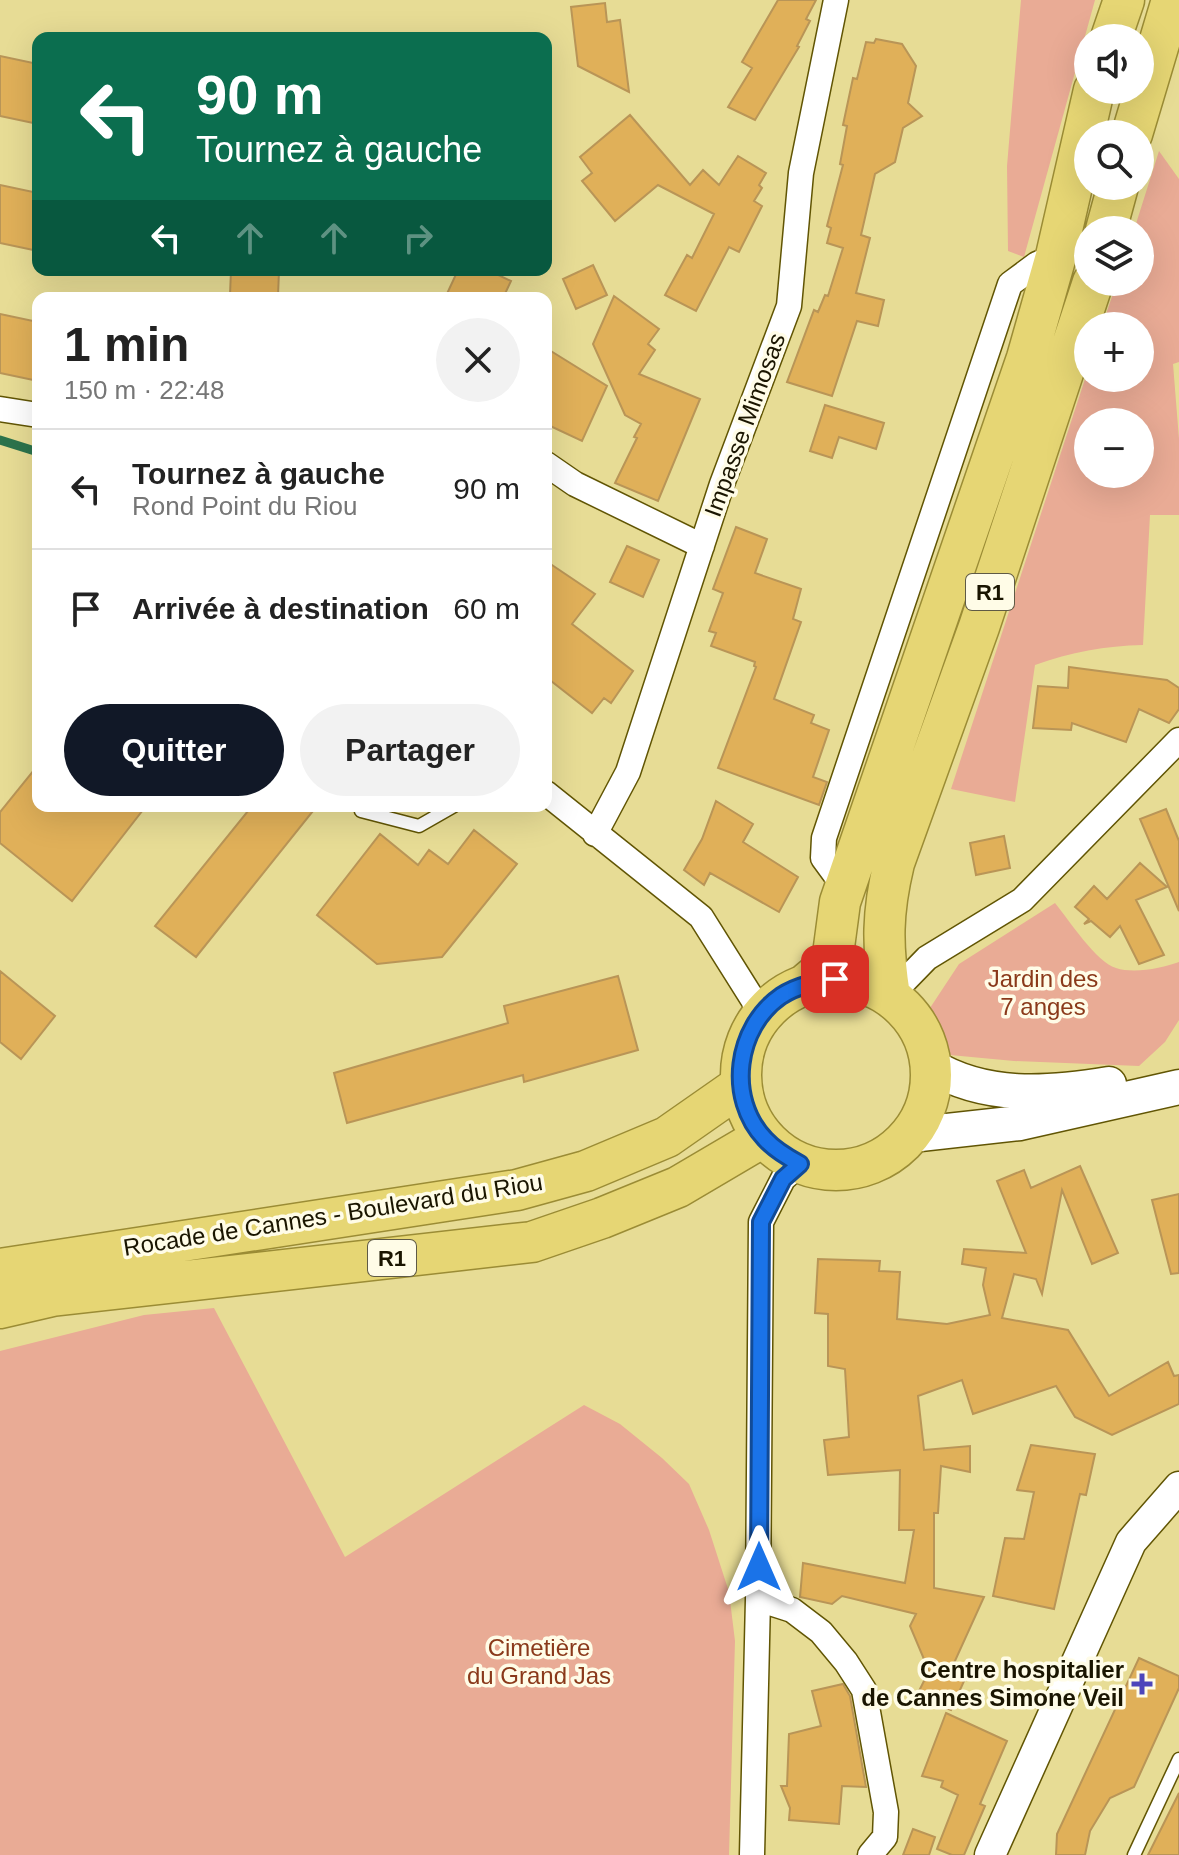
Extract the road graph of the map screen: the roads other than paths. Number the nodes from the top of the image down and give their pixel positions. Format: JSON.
{"nodes":[{"id":1,"x":836,"y":0,"type":"edge"},
{"id":2,"x":1124,"y":0,"type":"edge"},
{"id":3,"x":1172,"y":0,"type":"edge"},
{"id":4,"x":1116,"y":24,"type":"edge"},
{"id":5,"x":1091,"y":104,"type":"edge"},
{"id":6,"x":1136,"y":120,"type":"edge"},
{"id":7,"x":1088,"y":296,"type":"edge"},
{"id":8,"x":0,"y":409,"type":"edge"},
{"id":9,"x":32,"y":414,"type":"edge"},
{"id":10,"x":552,"y":468,"type":"edge"},
{"id":11,"x":702,"y":546,"type":"junction"},
{"id":12,"x":1179,"y":740,"type":"edge"},
{"id":13,"x":552,"y":798,"type":"edge"},
{"id":14,"x":365,"y":812,"type":"edge"},
{"id":15,"x":444,"y":812,"type":"edge"},
{"id":16,"x":595,"y":834,"type":"junction"},
{"id":17,"x":806,"y":984,"type":"junction"},
{"id":18,"x":890,"y":996,"type":"junction"},
{"id":19,"x":762,"y":1014,"type":"junction"},
{"id":20,"x":931,"y":1066,"type":"junction"},
{"id":21,"x":1179,"y":1068,"type":"edge"},
{"id":22,"x":740,"y":1086,"type":"junction"},
{"id":23,"x":1179,"y":1087,"type":"edge"},
{"id":24,"x":911,"y":1135,"type":"junction"},
{"id":25,"x":763,"y":1137,"type":"junction"},
{"id":26,"x":800,"y":1164,"type":"junction"},
{"id":27,"x":0,"y":1269,"type":"edge"},
{"id":28,"x":0,"y":1308,"type":"edge"},
{"id":29,"x":1179,"y":1487,"type":"edge"},
{"id":30,"x":758,"y":1599,"type":"junction"},
{"id":31,"x":1179,"y":1759,"type":"edge"},
{"id":32,"x":752,"y":1855,"type":"edge"},
{"id":33,"x":870,"y":1855,"type":"edge"},
{"id":34,"x":990,"y":1855,"type":"edge"},
{"id":35,"x":1134,"y":1855,"type":"edge"}],
"edges":[{"from":1,"to":11,"type":"street","name":"Impasse Mimosas"},
{"from":2,"to":4,"type":"highway"},
{"from":3,"to":6,"type":"highway"},
{"from":5,"to":17,"type":"highway","number":"R1"},
{"from":7,"to":18,"type":"highway","number":"R1"},
{"from":8,"to":9,"type":"street"},
{"from":10,"to":11,"type":"street"},
{"from":11,"to":16,"type":"street","name":"Impasse Mimosas"},
{"from":12,"to":18,"type":"street"},
{"from":13,"to":16,"type":"street"},
{"from":14,"to":15,"type":"lane"},
{"from":16,"to":19,"type":"street"},
{"from":17,"to":18,"type":"highway"},
{"from":17,"to":19,"type":"highway"},
{"from":18,"to":20,"type":"highway"},
{"from":19,"to":22,"type":"highway"},
{"from":20,"to":21,"type":"main road"},
{"from":20,"to":24,"type":"highway"},
{"from":22,"to":25,"type":"highway"},
{"from":22,"to":27,"type":"highway","name":"Rocade de Cannes - Boulevard du Riou","number":"R1"},
{"from":23,"to":24,"type":"main road"},
{"from":24,"to":26,"type":"highway"},
{"from":25,"to":26,"type":"highway"},
{"from":25,"to":28,"type":"highway","name":"Rocade de Cannes - Boulevard du Riou","number":"R1"},
{"from":26,"to":30,"type":"street"},
{"from":29,"to":34,"type":"street"},
{"from":30,"to":32,"type":"street"},
{"from":30,"to":33,"type":"street"},
{"from":31,"to":35,"type":"lane"}]}
